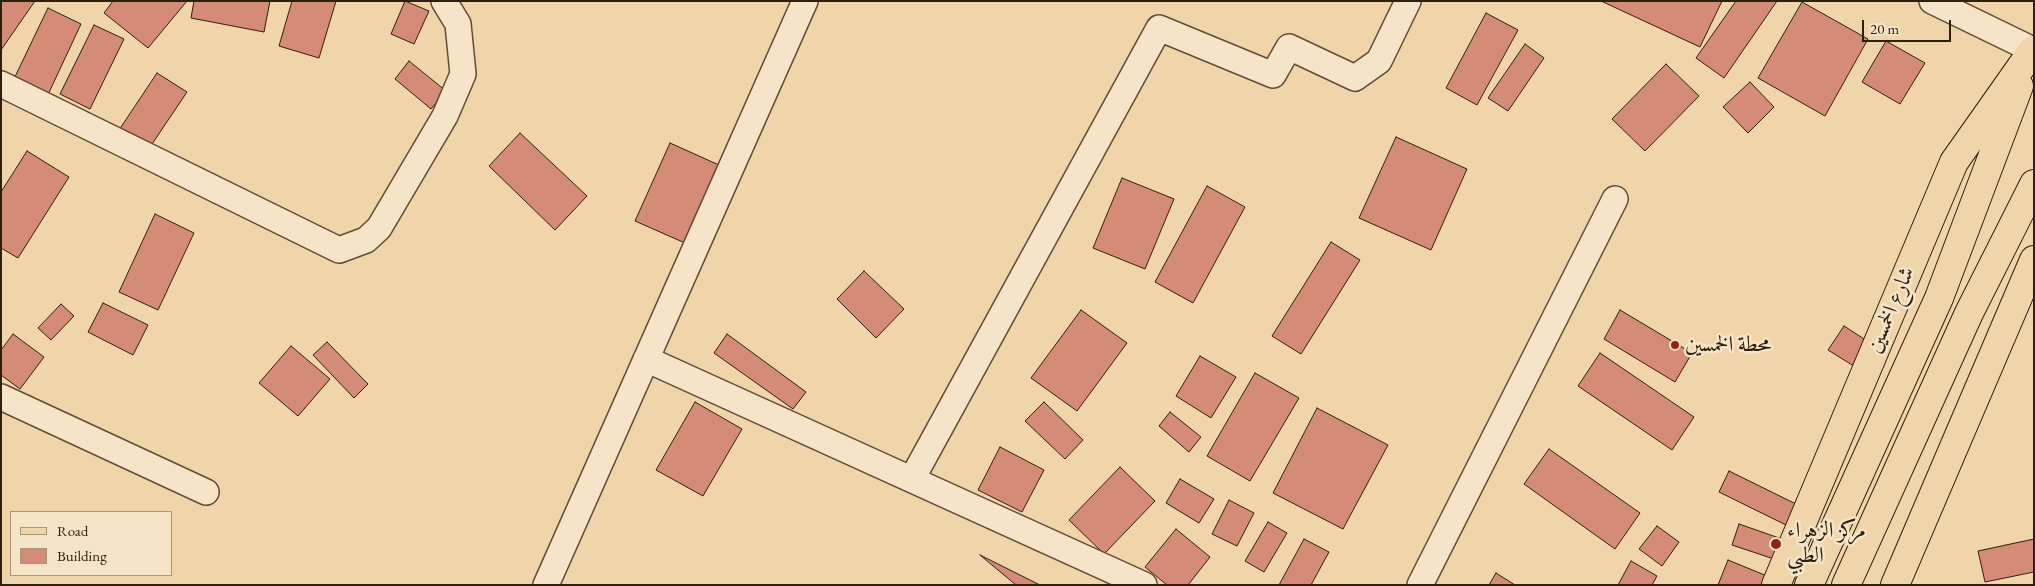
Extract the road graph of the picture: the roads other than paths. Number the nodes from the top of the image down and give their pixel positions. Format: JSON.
{"nodes":[{"id":1,"x":444,"y":1,"type":"edge"},
{"id":2,"x":805,"y":1,"type":"edge"},
{"id":3,"x":1408,"y":1,"type":"edge"},
{"id":4,"x":1932,"y":1,"type":"edge"},
{"id":5,"x":2033,"y":49,"type":"edge"},
{"id":6,"x":1,"y":84,"type":"edge"},
{"id":7,"x":2034,"y":184,"type":"edge"},
{"id":8,"x":1615,"y":199,"type":"dead end"},
{"id":9,"x":2034,"y":260,"type":"edge"},
{"id":10,"x":646,"y":359,"type":"junction"},
{"id":11,"x":1,"y":397,"type":"edge"},
{"id":12,"x":912,"y":479,"type":"junction"},
{"id":13,"x":206,"y":492,"type":"dead end"},
{"id":14,"x":546,"y":585,"type":"edge"},
{"id":15,"x":1144,"y":585,"type":"edge"},
{"id":16,"x":1420,"y":585,"type":"edge"},
{"id":17,"x":1776,"y":585,"type":"edge"},
{"id":18,"x":1809,"y":585,"type":"edge"},
{"id":19,"x":1846,"y":585,"type":"edge"},
{"id":20,"x":1895,"y":585,"type":"edge"}],
"edges":[{"from":1,"to":6,"type":"street"},
{"from":2,"to":10,"type":"street"},
{"from":3,"to":12,"type":"street"},
{"from":4,"to":5,"type":"street"},
{"from":5,"to":17,"type":"main road","name":"شارع الخمسين"},
{"from":5,"to":18,"type":"main road","name":"شارع الخمسين"},
{"from":7,"to":19,"type":"main road"},
{"from":8,"to":16,"type":"street"},
{"from":9,"to":20,"type":"main road"},
{"from":10,"to":12,"type":"street"},
{"from":10,"to":14,"type":"street"},
{"from":11,"to":13,"type":"street"},
{"from":12,"to":15,"type":"street"}]}
